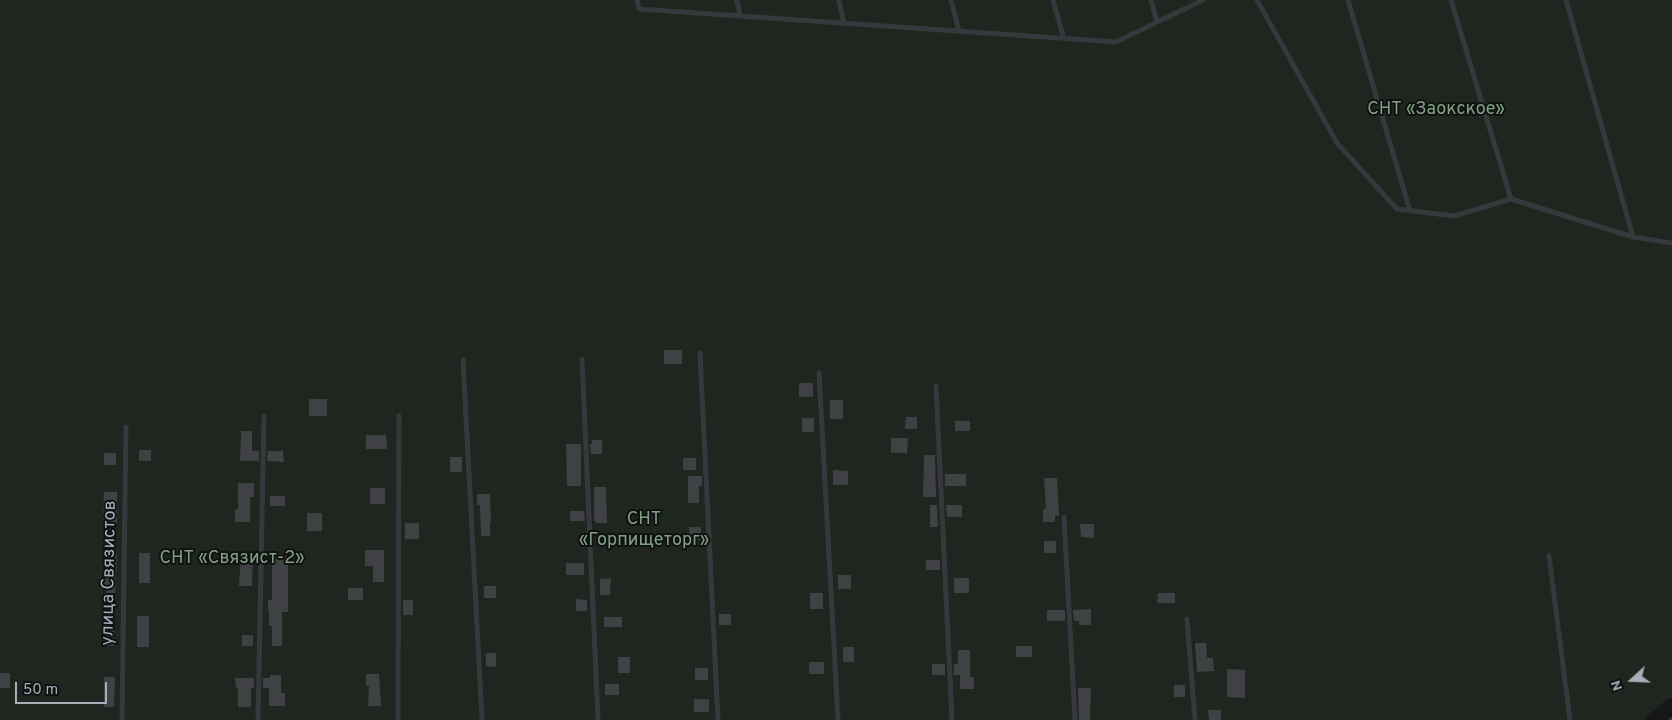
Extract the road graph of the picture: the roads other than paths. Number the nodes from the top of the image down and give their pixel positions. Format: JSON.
{"nodes":[{"id":1,"x":637,"y":0,"type":"edge"},
{"id":2,"x":737,"y":0,"type":"edge"},
{"id":3,"x":839,"y":0,"type":"edge"},
{"id":4,"x":951,"y":0,"type":"edge"},
{"id":5,"x":1053,"y":0,"type":"edge"},
{"id":6,"x":1151,"y":0,"type":"edge"},
{"id":7,"x":1203,"y":0,"type":"edge"},
{"id":8,"x":1257,"y":0,"type":"edge"},
{"id":9,"x":1348,"y":0,"type":"edge"},
{"id":10,"x":1451,"y":0,"type":"edge"},
{"id":11,"x":1566,"y":0,"type":"edge"},
{"id":12,"x":740,"y":16,"type":"junction"},
{"id":13,"x":1157,"y":22,"type":"junction"},
{"id":14,"x":844,"y":24,"type":"junction"},
{"id":15,"x":959,"y":31,"type":"junction"},
{"id":16,"x":1064,"y":39,"type":"junction"},
{"id":17,"x":1511,"y":199,"type":"junction"},
{"id":18,"x":1410,"y":211,"type":"junction"},
{"id":19,"x":1632,"y":237,"type":"junction"},
{"id":20,"x":1672,"y":243,"type":"edge"},
{"id":21,"x":700,"y":353,"type":"dead end"},
{"id":22,"x":582,"y":359,"type":"dead end"},
{"id":23,"x":463,"y":360,"type":"dead end"},
{"id":24,"x":819,"y":373,"type":"dead end"},
{"id":25,"x":936,"y":386,"type":"dead end"},
{"id":26,"x":264,"y":416,"type":"dead end"},
{"id":27,"x":399,"y":416,"type":"dead end"},
{"id":28,"x":126,"y":427,"type":"dead end"},
{"id":29,"x":1064,"y":517,"type":"dead end"},
{"id":30,"x":1549,"y":556,"type":"dead end"},
{"id":31,"x":1187,"y":619,"type":"dead end"},
{"id":32,"x":122,"y":720,"type":"edge"},
{"id":33,"x":258,"y":720,"type":"edge"},
{"id":34,"x":398,"y":720,"type":"edge"},
{"id":35,"x":482,"y":720,"type":"edge"},
{"id":36,"x":598,"y":720,"type":"edge"},
{"id":37,"x":718,"y":720,"type":"edge"},
{"id":38,"x":838,"y":720,"type":"edge"},
{"id":39,"x":952,"y":720,"type":"edge"},
{"id":40,"x":1075,"y":720,"type":"edge"},
{"id":41,"x":1195,"y":720,"type":"edge"},
{"id":42,"x":1570,"y":720,"type":"edge"}],
"edges":[{"from":1,"to":12,"type":"lane"},
{"from":2,"to":12,"type":"lane"},
{"from":3,"to":14,"type":"lane"},
{"from":4,"to":15,"type":"lane"},
{"from":5,"to":16,"type":"lane"},
{"from":6,"to":13,"type":"lane"},
{"from":7,"to":13,"type":"lane"},
{"from":8,"to":18,"type":"lane"},
{"from":9,"to":18,"type":"lane"},
{"from":10,"to":17,"type":"lane"},
{"from":11,"to":19,"type":"lane"},
{"from":12,"to":14,"type":"lane"},
{"from":13,"to":16,"type":"lane"},
{"from":14,"to":15,"type":"lane"},
{"from":15,"to":16,"type":"lane"},
{"from":17,"to":18,"type":"lane"},
{"from":17,"to":19,"type":"lane"},
{"from":19,"to":20,"type":"lane"},
{"from":21,"to":37,"type":"lane"},
{"from":22,"to":36,"type":"lane"},
{"from":23,"to":35,"type":"lane"},
{"from":24,"to":38,"type":"lane"},
{"from":25,"to":39,"type":"lane"},
{"from":26,"to":33,"type":"lane"},
{"from":27,"to":34,"type":"lane"},
{"from":28,"to":32,"type":"lane","name":"улица Связистов"},
{"from":29,"to":40,"type":"lane"},
{"from":30,"to":42,"type":"lane"},
{"from":31,"to":41,"type":"lane"}]}
